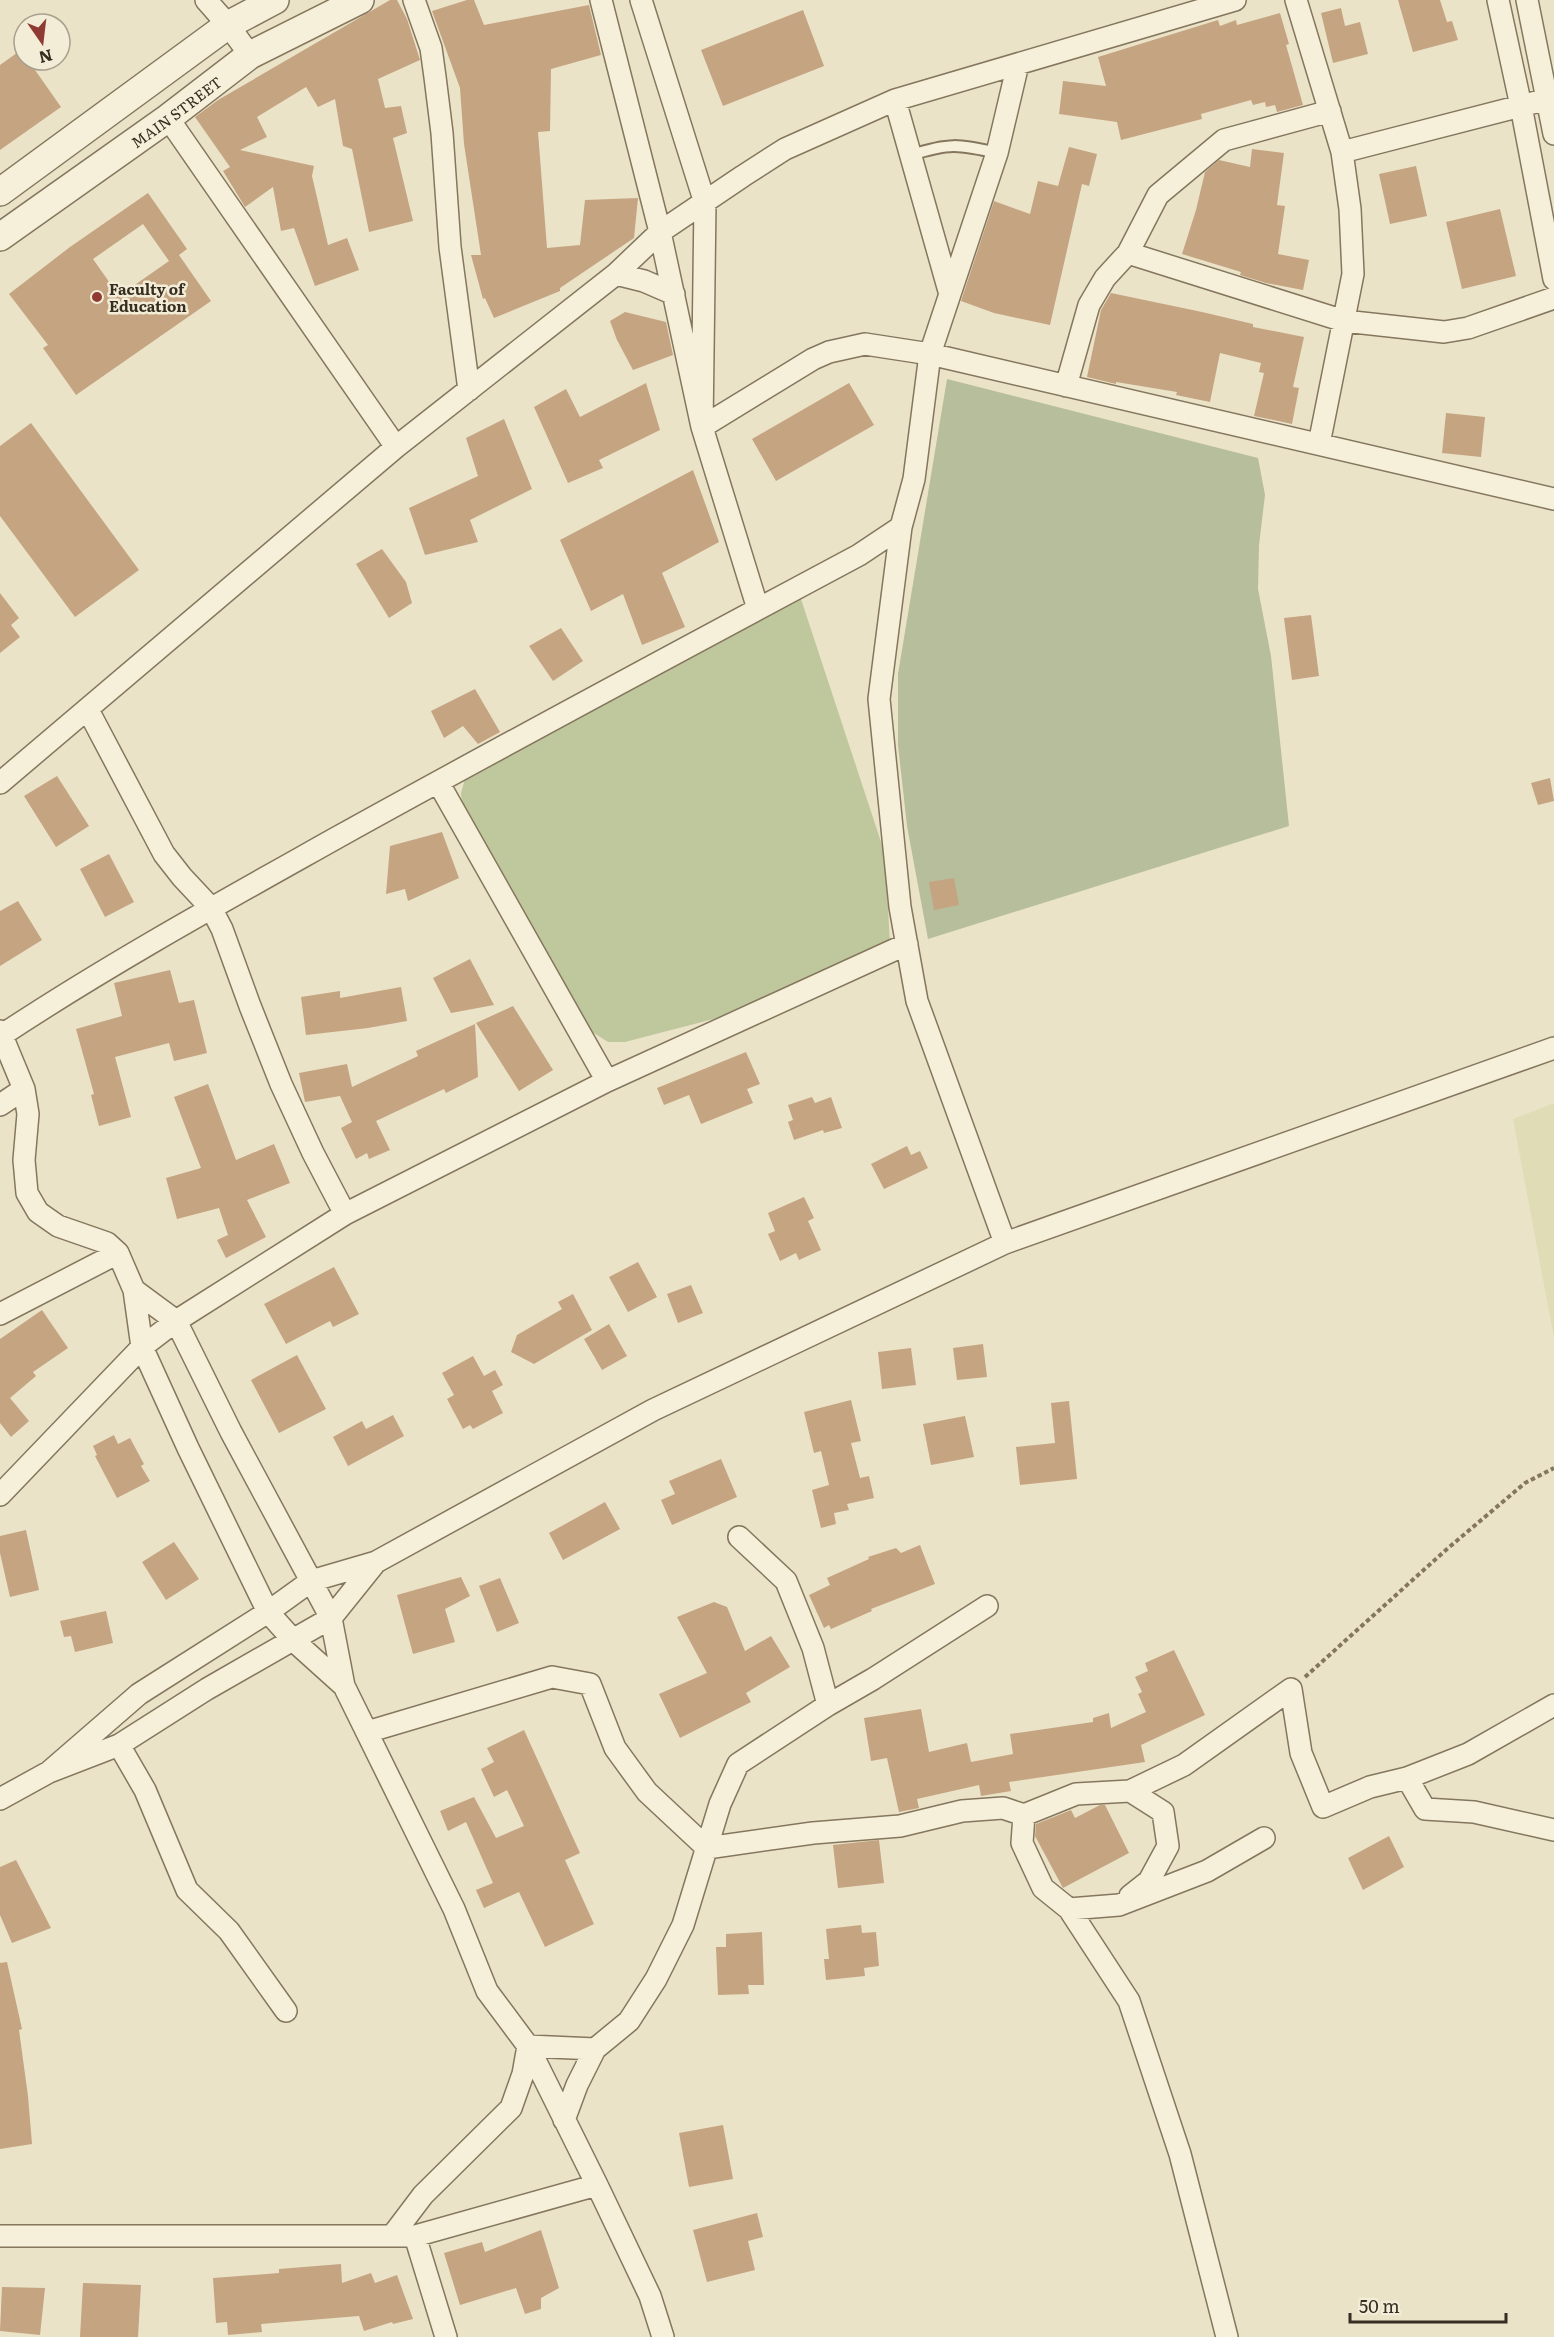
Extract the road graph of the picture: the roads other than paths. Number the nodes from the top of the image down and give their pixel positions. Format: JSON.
{"nodes":[{"id":1,"x":207,"y":0,"type":"edge"},
{"id":2,"x":275,"y":0,"type":"edge"},
{"id":3,"x":360,"y":0,"type":"edge"},
{"id":4,"x":414,"y":0,"type":"edge"},
{"id":5,"x":601,"y":0,"type":"edge"},
{"id":6,"x":641,"y":0,"type":"edge"},
{"id":7,"x":1235,"y":0,"type":"edge"},
{"id":8,"x":1296,"y":0,"type":"edge"},
{"id":9,"x":1498,"y":0,"type":"edge"},
{"id":10,"x":1527,"y":0,"type":"edge"},
{"id":11,"x":228,"y":25,"type":"junction"},
{"id":12,"x":250,"y":55,"type":"junction"},
{"id":13,"x":1018,"y":64,"type":"junction"},
{"id":14,"x":1548,"y":99,"type":"junction"},
{"id":15,"x":896,"y":100,"type":"junction"},
{"id":16,"x":1521,"y":106,"type":"junction"},
{"id":17,"x":1330,"y":111,"type":"junction"},
{"id":18,"x":168,"y":118,"type":"junction"},
{"id":19,"x":1554,"y":135,"type":"edge"},
{"id":20,"x":1342,"y":152,"type":"junction"},
{"id":21,"x":997,"y":153,"type":"junction"},
{"id":22,"x":911,"y":155,"type":"junction"},
{"id":23,"x":0,"y":192,"type":"edge"},
{"id":24,"x":705,"y":203,"type":"junction"},
{"id":25,"x":660,"y":232,"type":"junction"},
{"id":26,"x":0,"y":237,"type":"edge"},
{"id":27,"x":1128,"y":254,"type":"junction"},
{"id":28,"x":616,"y":274,"type":"junction"},
{"id":29,"x":1554,"y":279,"type":"edge"},
{"id":30,"x":949,"y":291,"type":"junction"},
{"id":31,"x":674,"y":294,"type":"junction"},
{"id":32,"x":1554,"y":298,"type":"edge"},
{"id":33,"x":1344,"y":321,"type":"junction"},
{"id":34,"x":930,"y":354,"type":"junction"},
{"id":35,"x":1066,"y":386,"type":"junction"},
{"id":36,"x":470,"y":390,"type":"junction"},
{"id":37,"x":702,"y":427,"type":"junction"},
{"id":38,"x":1319,"y":444,"type":"junction"},
{"id":39,"x":396,"y":447,"type":"junction"},
{"id":40,"x":1554,"y":499,"type":"edge"},
{"id":41,"x":901,"y":527,"type":"junction"},
{"id":42,"x":758,"y":609,"type":"junction"},
{"id":43,"x":88,"y":710,"type":"junction"},
{"id":44,"x":438,"y":782,"type":"junction"},
{"id":45,"x":0,"y":783,"type":"edge"},
{"id":46,"x":211,"y":908,"type":"junction"},
{"id":47,"x":907,"y":944,"type":"junction"},
{"id":48,"x":1,"y":1033,"type":"edge"},
{"id":49,"x":1554,"y":1048,"type":"edge"},
{"id":50,"x":607,"y":1081,"type":"junction"},
{"id":51,"x":24,"y":1089,"type":"junction"},
{"id":52,"x":0,"y":1105,"type":"edge"},
{"id":53,"x":345,"y":1214,"type":"junction"},
{"id":54,"x":1005,"y":1243,"type":"junction"},
{"id":55,"x":118,"y":1253,"type":"junction"},
{"id":56,"x":134,"y":1290,"type":"junction"},
{"id":57,"x":0,"y":1314,"type":"edge"},
{"id":58,"x":176,"y":1321,"type":"junction"},
{"id":59,"x":142,"y":1347,"type":"junction"},
{"id":60,"x":0,"y":1495,"type":"edge"},
{"id":61,"x":739,"y":1537,"type":"dead end"},
{"id":62,"x":376,"y":1562,"type":"junction"},
{"id":63,"x":311,"y":1581,"type":"junction"},
{"id":64,"x":987,"y":1606,"type":"dead end"},
{"id":65,"x":268,"y":1612,"type":"junction"},
{"id":66,"x":331,"y":1618,"type":"junction"},
{"id":67,"x":294,"y":1641,"type":"junction"},
{"id":68,"x":344,"y":1686,"type":"junction"},
{"id":69,"x":828,"y":1705,"type":"junction"},
{"id":70,"x":1554,"y":1705,"type":"edge"},
{"id":71,"x":367,"y":1732,"type":"junction"},
{"id":72,"x":119,"y":1745,"type":"junction"},
{"id":73,"x":49,"y":1772,"type":"junction"},
{"id":74,"x":1407,"y":1778,"type":"junction"},
{"id":75,"x":1130,"y":1791,"type":"junction"},
{"id":76,"x":0,"y":1799,"type":"edge"},
{"id":77,"x":1024,"y":1815,"type":"junction"},
{"id":78,"x":1554,"y":1830,"type":"edge"},
{"id":79,"x":1264,"y":1838,"type":"dead end"},
{"id":80,"x":707,"y":1848,"type":"junction"},
{"id":81,"x":1119,"y":1905,"type":"junction"},
{"id":82,"x":1069,"y":1909,"type":"junction"},
{"id":83,"x":286,"y":2011,"type":"dead end"},
{"id":84,"x":528,"y":2046,"type":"junction"},
{"id":85,"x":595,"y":2049,"type":"junction"},
{"id":86,"x":564,"y":2120,"type":"junction"},
{"id":87,"x":597,"y":2185,"type":"junction"},
{"id":88,"x":0,"y":2236,"type":"edge"},
{"id":89,"x":392,"y":2236,"type":"junction"},
{"id":90,"x":415,"y":2236,"type":"junction"},
{"id":91,"x":446,"y":2337,"type":"edge"},
{"id":92,"x":663,"y":2337,"type":"edge"},
{"id":93,"x":1227,"y":2337,"type":"edge"}],
"edges":[{"from":1,"to":11,"type":"street"},
{"from":2,"to":11,"type":"street"},
{"from":3,"to":12,"type":"street","name":"MAIN STREET"},
{"from":4,"to":36,"type":"street"},
{"from":5,"to":25,"type":"street"},
{"from":6,"to":24,"type":"street"},
{"from":7,"to":13,"type":"street"},
{"from":8,"to":17,"type":"street"},
{"from":9,"to":16,"type":"street"},
{"from":10,"to":14,"type":"street"},
{"from":11,"to":12,"type":"street"},
{"from":11,"to":23,"type":"street"},
{"from":12,"to":18,"type":"street","name":"MAIN STREET"},
{"from":13,"to":15,"type":"street"},
{"from":13,"to":21,"type":"street"},
{"from":14,"to":16,"type":"street"},
{"from":14,"to":19,"type":"street"},
{"from":15,"to":22,"type":"street"},
{"from":15,"to":24,"type":"street"},
{"from":16,"to":20,"type":"street"},
{"from":16,"to":29,"type":"street"},
{"from":17,"to":20,"type":"street"},
{"from":17,"to":27,"type":"street"},
{"from":18,"to":26,"type":"street","name":"MAIN STREET"},
{"from":18,"to":39,"type":"street"},
{"from":20,"to":33,"type":"street"},
{"from":21,"to":22,"type":"lane"},
{"from":21,"to":30,"type":"street"},
{"from":22,"to":30,"type":"street"},
{"from":24,"to":25,"type":"street"},
{"from":24,"to":37,"type":"street"},
{"from":25,"to":28,"type":"street"},
{"from":25,"to":31,"type":"street"},
{"from":27,"to":33,"type":"street"},
{"from":27,"to":35,"type":"street"},
{"from":28,"to":31,"type":"street"},
{"from":28,"to":36,"type":"street"},
{"from":30,"to":34,"type":"street"},
{"from":31,"to":37,"type":"street"},
{"from":32,"to":33,"type":"street"},
{"from":33,"to":38,"type":"street"},
{"from":34,"to":35,"type":"street"},
{"from":34,"to":37,"type":"street"},
{"from":34,"to":41,"type":"street"},
{"from":35,"to":38,"type":"street"},
{"from":36,"to":39,"type":"street"},
{"from":37,"to":42,"type":"street"},
{"from":38,"to":40,"type":"street"},
{"from":39,"to":43,"type":"street"},
{"from":41,"to":42,"type":"street"},
{"from":41,"to":47,"type":"street"},
{"from":42,"to":44,"type":"street"},
{"from":43,"to":45,"type":"street"},
{"from":43,"to":46,"type":"street"},
{"from":44,"to":46,"type":"street"},
{"from":44,"to":50,"type":"street"},
{"from":46,"to":48,"type":"street"},
{"from":46,"to":53,"type":"street"},
{"from":47,"to":50,"type":"street"},
{"from":47,"to":54,"type":"street"},
{"from":48,"to":51,"type":"street"},
{"from":49,"to":54,"type":"street"},
{"from":50,"to":53,"type":"street"},
{"from":51,"to":52,"type":"street"},
{"from":51,"to":55,"type":"street"},
{"from":53,"to":58,"type":"street"},
{"from":54,"to":62,"type":"street"},
{"from":55,"to":56,"type":"street"},
{"from":55,"to":57,"type":"street"},
{"from":56,"to":58,"type":"street"},
{"from":56,"to":59,"type":"street"},
{"from":58,"to":59,"type":"street"},
{"from":58,"to":63,"type":"street"},
{"from":59,"to":60,"type":"street"},
{"from":59,"to":65,"type":"street"},
{"from":61,"to":69,"type":"street"},
{"from":62,"to":63,"type":"street"},
{"from":62,"to":66,"type":"street"},
{"from":63,"to":65,"type":"street"},
{"from":63,"to":66,"type":"street"},
{"from":64,"to":69,"type":"street"},
{"from":65,"to":67,"type":"street"},
{"from":65,"to":73,"type":"street"},
{"from":66,"to":67,"type":"street"},
{"from":66,"to":68,"type":"street"},
{"from":67,"to":68,"type":"street"},
{"from":67,"to":72,"type":"street"},
{"from":68,"to":71,"type":"street"},
{"from":69,"to":80,"type":"street"},
{"from":70,"to":74,"type":"street"},
{"from":71,"to":80,"type":"street"},
{"from":71,"to":84,"type":"street"},
{"from":72,"to":73,"type":"street"},
{"from":72,"to":83,"type":"street"},
{"from":73,"to":76,"type":"street"},
{"from":74,"to":75,"type":"street"},
{"from":74,"to":78,"type":"street"},
{"from":75,"to":77,"type":"street"},
{"from":75,"to":81,"type":"street"},
{"from":77,"to":80,"type":"street"},
{"from":77,"to":82,"type":"street"},
{"from":79,"to":81,"type":"street"},
{"from":80,"to":85,"type":"street"},
{"from":81,"to":82,"type":"street"},
{"from":82,"to":93,"type":"street"},
{"from":84,"to":85,"type":"street"},
{"from":84,"to":86,"type":"street"},
{"from":84,"to":89,"type":"street"},
{"from":85,"to":86,"type":"street"},
{"from":86,"to":87,"type":"street"},
{"from":87,"to":90,"type":"street"},
{"from":87,"to":92,"type":"street"},
{"from":88,"to":89,"type":"street"},
{"from":89,"to":90,"type":"street"},
{"from":90,"to":91,"type":"street"}]}
